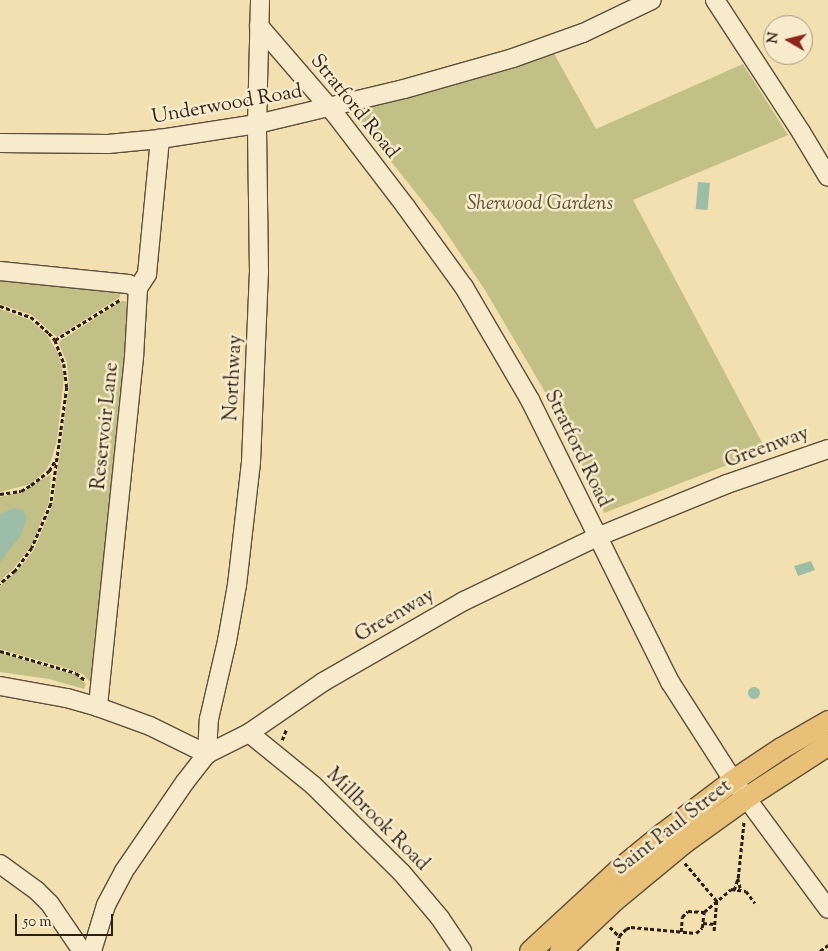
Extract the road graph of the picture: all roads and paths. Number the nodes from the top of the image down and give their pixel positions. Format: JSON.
{"nodes":[{"id":1,"x":260,"y":0,"type":"edge"},
{"id":2,"x":652,"y":0,"type":"edge"},
{"id":3,"x":715,"y":0,"type":"edge"},
{"id":4,"x":259,"y":26,"type":"junction"},
{"id":5,"x":330,"y":108,"type":"junction"},
{"id":6,"x":257,"y":124,"type":"junction"},
{"id":7,"x":160,"y":140,"type":"junction"},
{"id":8,"x":0,"y":143,"type":"edge"},
{"id":9,"x":828,"y":177,"type":"edge"},
{"id":10,"x":0,"y":271,"type":"edge"},
{"id":11,"x":138,"y":288,"type":"junction"},
{"id":12,"x":116,"y":302,"type":"dead end"},
{"id":13,"x":0,"y":306,"type":"edge"},
{"id":14,"x":55,"y":340,"type":"junction"},
{"id":15,"x":828,"y":448,"type":"edge"},
{"id":16,"x":57,"y":458,"type":"junction"},
{"id":17,"x":0,"y":494,"type":"edge"},
{"id":18,"x":597,"y":537,"type":"junction"},
{"id":19,"x":0,"y":584,"type":"edge"},
{"id":20,"x":0,"y":651,"type":"edge"},
{"id":21,"x":88,"y":681,"type":"dead end"},
{"id":22,"x":0,"y":686,"type":"edge"},
{"id":23,"x":98,"y":707,"type":"junction"},
{"id":24,"x":828,"y":720,"type":"edge"},
{"id":25,"x":286,"y":730,"type":"dead end"},
{"id":26,"x":249,"y":733,"type":"junction"},
{"id":27,"x":828,"y":744,"type":"edge"},
{"id":28,"x":282,"y":746,"type":"dead end"},
{"id":29,"x":207,"y":754,"type":"junction"},
{"id":30,"x":733,"y":780,"type":"junction"},
{"id":31,"x":745,"y":808,"type":"junction"},
{"id":32,"x":685,"y":863,"type":"dead end"},
{"id":33,"x":0,"y":864,"type":"edge"},
{"id":34,"x":738,"y":878,"type":"junction"},
{"id":35,"x":734,"y":890,"type":"junction"},
{"id":36,"x":741,"y":891,"type":"junction"},
{"id":37,"x":717,"y":901,"type":"junction"},
{"id":38,"x":755,"y":903,"type":"dead end"},
{"id":39,"x":828,"y":909,"type":"edge"},
{"id":40,"x":704,"y":912,"type":"junction"},
{"id":41,"x":703,"y":922,"type":"junction"},
{"id":42,"x":715,"y":924,"type":"junction"},
{"id":43,"x":610,"y":927,"type":"dead end"},
{"id":44,"x":680,"y":932,"type":"junction"},
{"id":45,"x":714,"y":933,"type":"dead end"},
{"id":46,"x":618,"y":936,"type":"junction"},
{"id":47,"x":828,"y":945,"type":"edge"},
{"id":48,"x":82,"y":951,"type":"edge"},
{"id":49,"x":92,"y":951,"type":"edge"},
{"id":50,"x":462,"y":951,"type":"edge"},
{"id":51,"x":530,"y":951,"type":"edge"},
{"id":52,"x":560,"y":951,"type":"edge"},
{"id":53,"x":617,"y":951,"type":"edge"},
{"id":54,"x":820,"y":951,"type":"edge"}],
"edges":[{"from":1,"to":4,"type":"street","name":"Northway"},
{"from":2,"to":5,"type":"street","name":"Underwood Road"},
{"from":3,"to":9,"type":"street"},
{"from":4,"to":5,"type":"street","name":"Stratford Road"},
{"from":4,"to":6,"type":"street","name":"Northway"},
{"from":5,"to":6,"type":"street","name":"Underwood Road"},
{"from":5,"to":18,"type":"street","name":"Stratford Road"},
{"from":6,"to":7,"type":"street","name":"Underwood Road"},
{"from":6,"to":29,"type":"street","name":"Northway"},
{"from":7,"to":8,"type":"street","name":"Underwood Road"},
{"from":7,"to":11,"type":"street"},
{"from":10,"to":11,"type":"street"},
{"from":11,"to":23,"type":"street","name":"Reservoir Lane"},
{"from":12,"to":14,"type":"path"},
{"from":13,"to":14,"type":"path"},
{"from":14,"to":16,"type":"path"},
{"from":15,"to":18,"type":"street","name":"Greenway"},
{"from":16,"to":17,"type":"path"},
{"from":16,"to":19,"type":"path"},
{"from":18,"to":26,"type":"street","name":"Greenway"},
{"from":18,"to":30,"type":"street","name":"Stratford Road"},
{"from":20,"to":21,"type":"path"},
{"from":22,"to":23,"type":"street"},
{"from":23,"to":29,"type":"street"},
{"from":24,"to":30,"type":"main road","name":"Saint Paul Street"},
{"from":25,"to":28,"type":"path"},
{"from":26,"to":29,"type":"street","name":"Greenway"},
{"from":26,"to":50,"type":"street","name":"Millbrook Road"},
{"from":27,"to":31,"type":"main road","name":"Saint Paul Street"},
{"from":29,"to":49,"type":"street","name":"Greenway"},
{"from":30,"to":31,"type":"street","name":"Stratford Road"},
{"from":30,"to":51,"type":"main road","name":"Saint Paul Street"},
{"from":31,"to":34,"type":"path"},
{"from":31,"to":39,"type":"street","name":"Stratford Road"},
{"from":31,"to":52,"type":"main road","name":"Saint Paul Street"},
{"from":32,"to":37,"type":"path"},
{"from":33,"to":48,"type":"street"},
{"from":34,"to":35,"type":"path"},
{"from":34,"to":36,"type":"path"},
{"from":35,"to":36,"type":"path"},
{"from":35,"to":37,"type":"path"},
{"from":36,"to":38,"type":"path"},
{"from":37,"to":40,"type":"path"},
{"from":37,"to":42,"type":"path"},
{"from":40,"to":41,"type":"path"},
{"from":40,"to":44,"type":"path"},
{"from":41,"to":42,"type":"path"},
{"from":41,"to":44,"type":"path"},
{"from":42,"to":45,"type":"path"},
{"from":43,"to":46,"type":"path"},
{"from":44,"to":46,"type":"path"},
{"from":46,"to":53,"type":"path"},
{"from":47,"to":54,"type":"path"}]}
